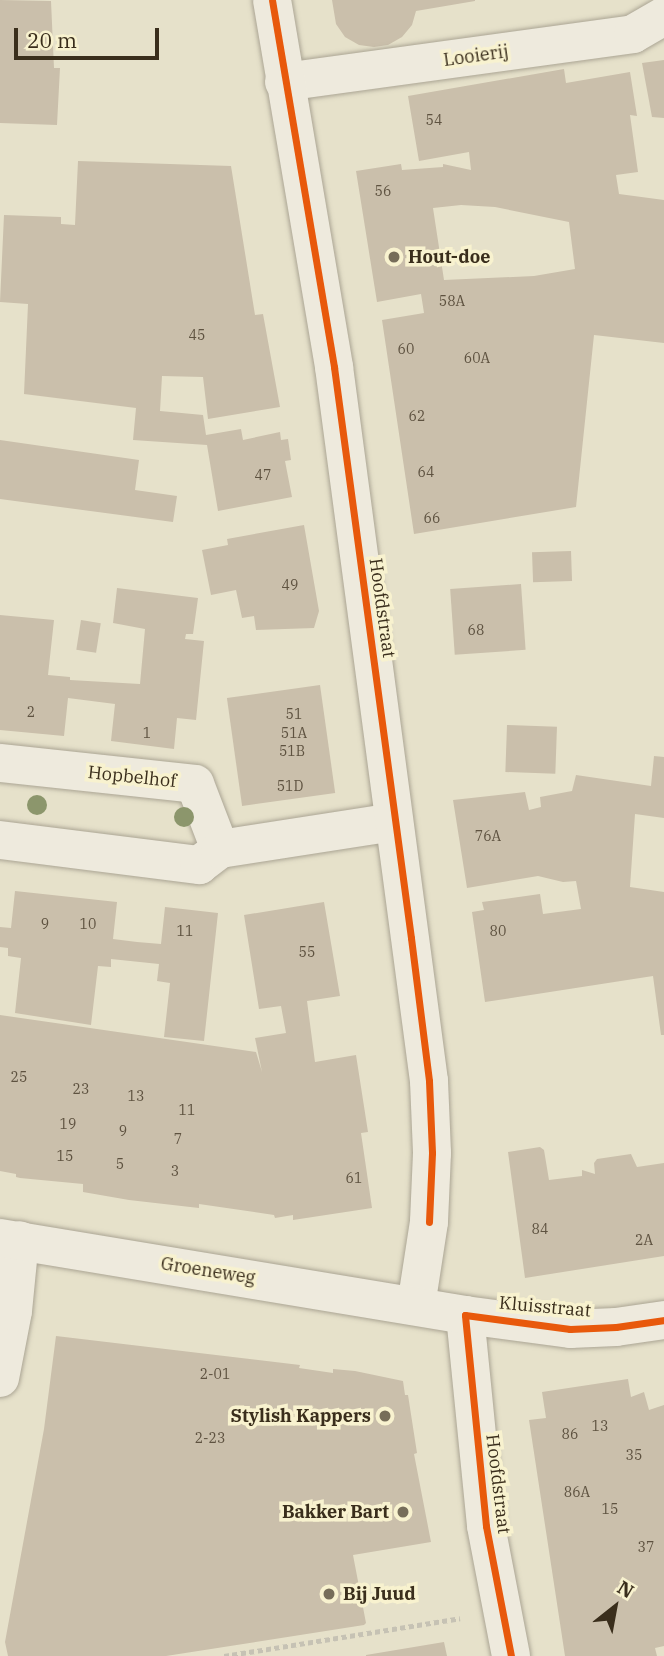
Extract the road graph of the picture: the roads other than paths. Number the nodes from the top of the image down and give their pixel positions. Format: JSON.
{"nodes":[{"id":1,"x":272,"y":0,"type":"edge"},
{"id":2,"x":664,"y":16,"type":"edge"},
{"id":3,"x":284,"y":82,"type":"junction"},
{"id":4,"x":0,"y":763,"type":"edge"},
{"id":5,"x":394,"y":822,"type":"junction"},
{"id":6,"x":0,"y":840,"type":"edge"},
{"id":7,"x":219,"y":849,"type":"junction"},
{"id":8,"x":10,"y":1239,"type":"edge"},
{"id":9,"x":416,"y":1306,"type":"junction"},
{"id":10,"x":464,"y":1315,"type":"junction"},
{"id":11,"x":664,"y":1320,"type":"edge"},
{"id":12,"x":0,"y":1378,"type":"edge"},
{"id":13,"x":511,"y":1656,"type":"edge"}],
"edges":[{"from":1,"to":3,"type":"street","name":"Hoofdstraat"},
{"from":2,"to":3,"type":"street","name":"Looierij"},
{"from":3,"to":5,"type":"street","name":"Hoofdstraat"},
{"from":4,"to":7,"type":"street","name":"Hopbelhof"},
{"from":5,"to":7,"type":"street"},
{"from":5,"to":9,"type":"street","name":"Hoofdstraat"},
{"from":6,"to":7,"type":"street"},
{"from":8,"to":9,"type":"street","name":"Groeneweg"},
{"from":8,"to":12,"type":"street"},
{"from":9,"to":10,"type":"street","name":"Kluisstraat"},
{"from":10,"to":11,"type":"street","name":"Kluisstraat"},
{"from":10,"to":13,"type":"street","name":"Hoofdstraat"}]}
